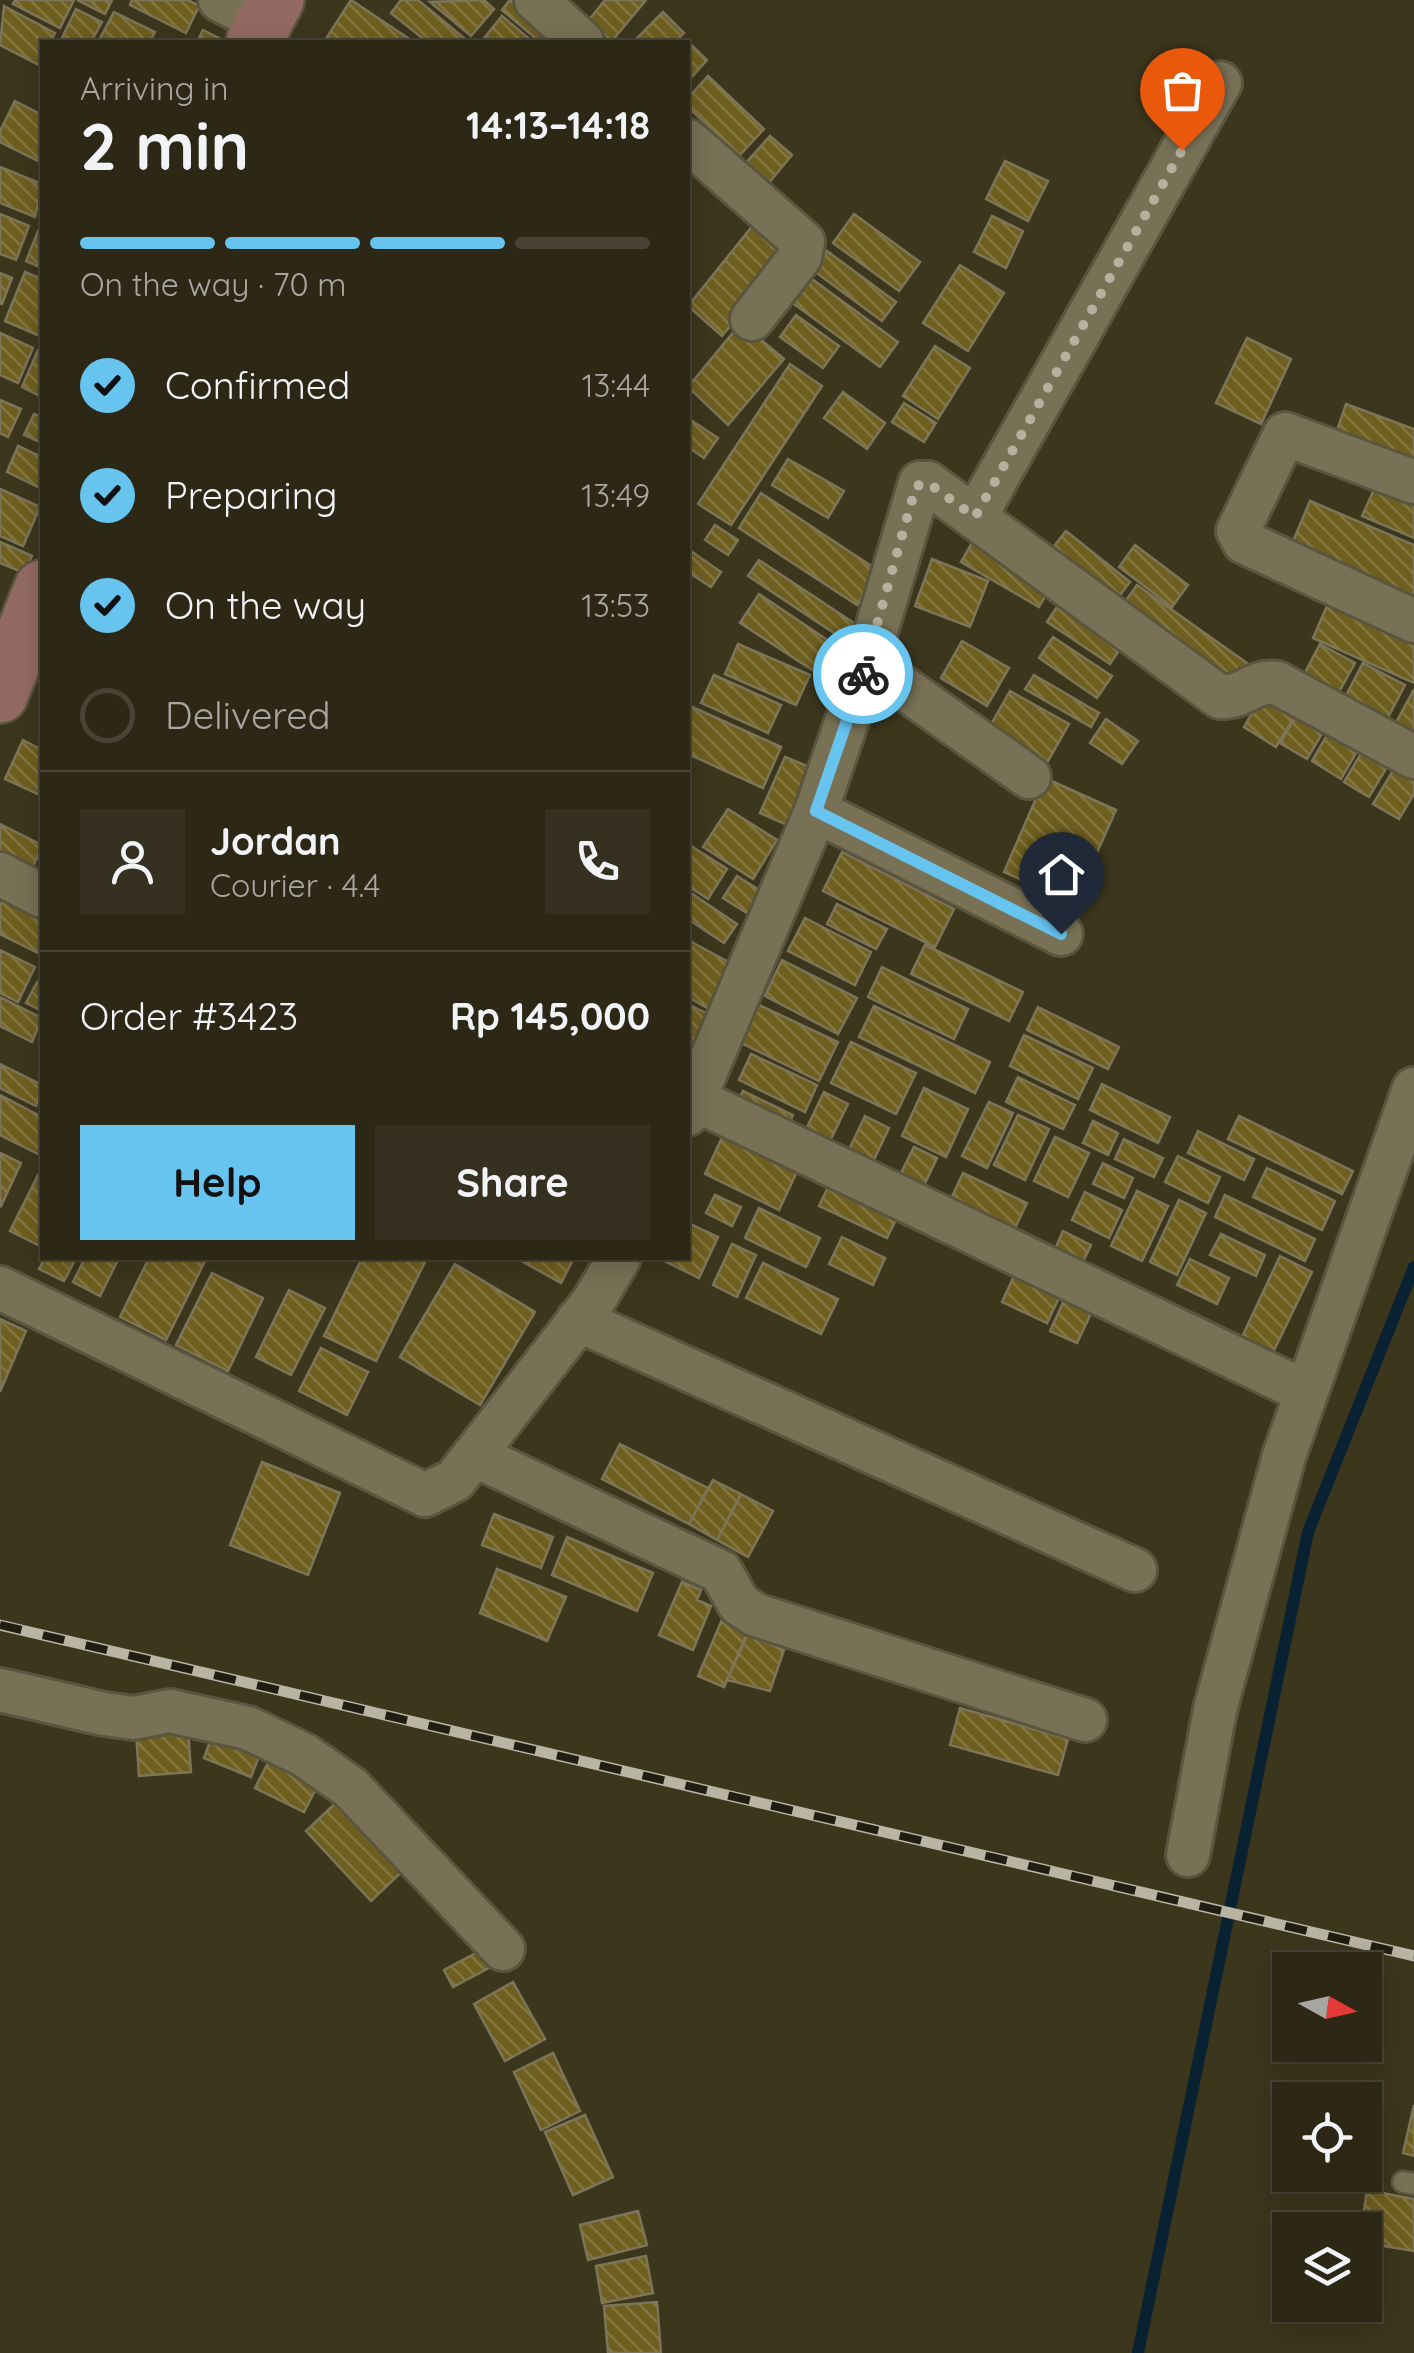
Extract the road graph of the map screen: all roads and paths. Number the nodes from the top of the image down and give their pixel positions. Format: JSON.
{"nodes":[{"id":1,"x":536,"y":0,"type":"edge"},
{"id":2,"x":580,"y":40,"type":"edge"},
{"id":3,"x":1220,"y":83,"type":"dead end"},
{"id":4,"x":690,"y":143,"type":"edge"},
{"id":5,"x":752,"y":319,"type":"dead end"},
{"id":6,"x":1414,"y":482,"type":"edge"},
{"id":7,"x":975,"y":517,"type":"junction"},
{"id":8,"x":40,"y":592,"type":"edge"},
{"id":9,"x":1414,"y":621,"type":"edge"},
{"id":10,"x":867,"y":662,"type":"junction"},
{"id":11,"x":5,"y":667,"type":"edge"},
{"id":12,"x":1414,"y":757,"type":"edge"},
{"id":13,"x":1029,"y":777,"type":"dead end"},
{"id":14,"x":816,"y":811,"type":"junction"},
{"id":15,"x":0,"y":874,"type":"edge"},
{"id":16,"x":40,"y":895,"type":"edge"},
{"id":17,"x":1061,"y":934,"type":"dead end"},
{"id":18,"x":1414,"y":1089,"type":"edge"},
{"id":19,"x":691,"y":1106,"type":"edge"},
{"id":20,"x":618,"y":1260,"type":"edge"},
{"id":21,"x":0,"y":1288,"type":"edge"},
{"id":22,"x":578,"y":1320,"type":"junction"},
{"id":23,"x":1306,"y":1392,"type":"junction"},
{"id":24,"x":474,"y":1455,"type":"junction"},
{"id":25,"x":1135,"y":1570,"type":"dead end"},
{"id":26,"x":0,"y":1690,"type":"edge"},
{"id":27,"x":1085,"y":1720,"type":"dead end"},
{"id":28,"x":1188,"y":1855,"type":"dead end"},
{"id":29,"x":503,"y":1949,"type":"dead end"}],
"edges":[{"from":1,"to":2,"type":"street"},
{"from":3,"to":7,"type":"street"},
{"from":4,"to":5,"type":"street"},
{"from":6,"to":9,"type":"street"},
{"from":7,"to":10,"type":"street"},
{"from":7,"to":12,"type":"street"},
{"from":8,"to":11,"type":"street"},
{"from":10,"to":13,"type":"street"},
{"from":10,"to":14,"type":"street"},
{"from":14,"to":17,"type":"street"},
{"from":14,"to":19,"type":"street"},
{"from":15,"to":16,"type":"street"},
{"from":18,"to":23,"type":"street"},
{"from":19,"to":23,"type":"street"},
{"from":20,"to":22,"type":"street"},
{"from":21,"to":24,"type":"street"},
{"from":22,"to":24,"type":"street"},
{"from":22,"to":25,"type":"street"},
{"from":23,"to":28,"type":"street"},
{"from":24,"to":27,"type":"street"},
{"from":26,"to":29,"type":"street"}]}
